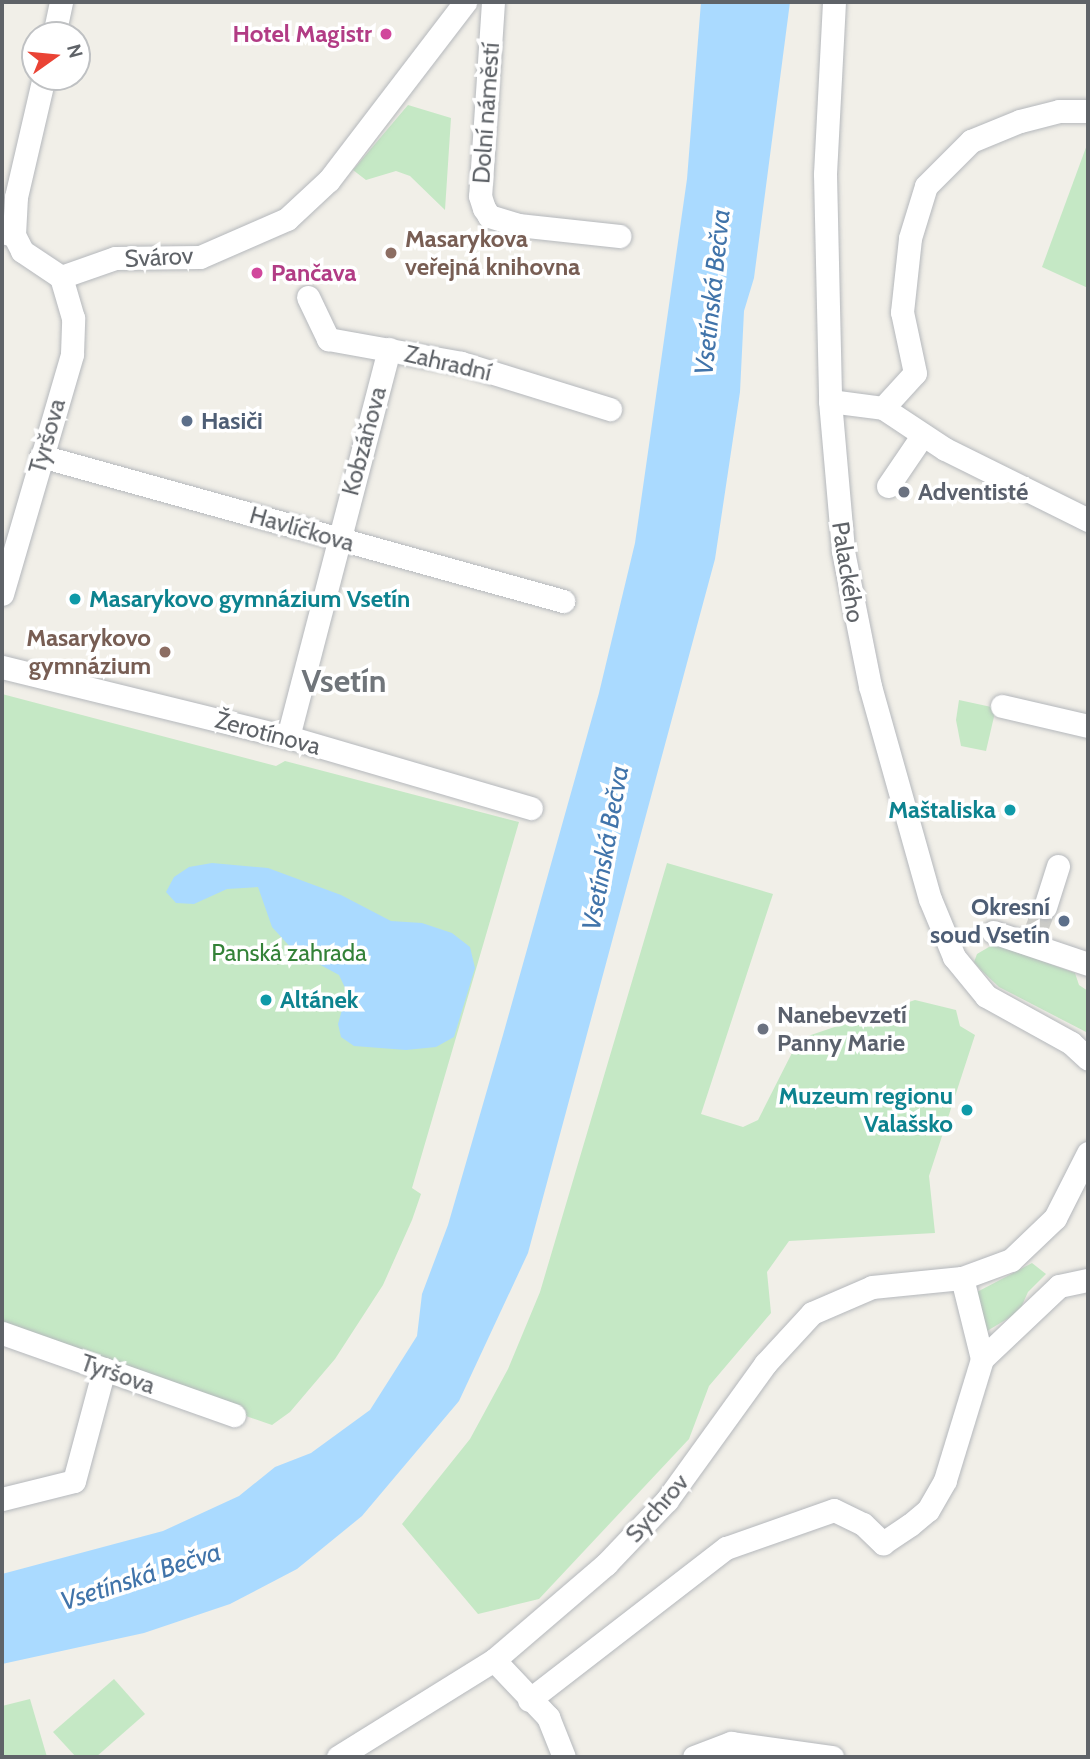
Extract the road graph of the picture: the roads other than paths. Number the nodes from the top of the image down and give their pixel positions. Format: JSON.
{"nodes":[{"id":1,"x":61,"y":2,"type":"edge"},
{"id":2,"x":465,"y":2,"type":"edge"},
{"id":3,"x":493,"y":2,"type":"edge"},
{"id":4,"x":834,"y":2,"type":"edge"},
{"id":5,"x":57,"y":21,"type":"edge"},
{"id":6,"x":41,"y":91,"type":"edge"},
{"id":7,"x":1088,"y":111,"type":"edge"},
{"id":8,"x":287,"y":219,"type":"joint"},
{"id":9,"x":8,"y":234,"type":"edge"},
{"id":10,"x":619,"y":236,"type":"dead end"},
{"id":11,"x":61,"y":277,"type":"junction"},
{"id":12,"x":308,"y":297,"type":"dead end"},
{"id":13,"x":389,"y":349,"type":"junction"},
{"id":14,"x":831,"y":401,"type":"junction"},
{"id":15,"x":883,"y":408,"type":"junction"},
{"id":16,"x":610,"y":409,"type":"dead end"},
{"id":17,"x":922,"y":436,"type":"junction"},
{"id":18,"x":41,"y":456,"type":"junction"},
{"id":19,"x":888,"y":486,"type":"dead end"},
{"id":20,"x":1088,"y":520,"type":"edge"},
{"id":21,"x":337,"y":538,"type":"junction"},
{"id":22,"x":2,"y":594,"type":"edge"},
{"id":23,"x":564,"y":601,"type":"dead end"},
{"id":24,"x":2,"y":667,"type":"edge"},
{"id":25,"x":1002,"y":706,"type":"dead end"},
{"id":26,"x":1088,"y":726,"type":"edge"},
{"id":27,"x":288,"y":737,"type":"junction"},
{"id":28,"x":531,"y":808,"type":"dead end"},
{"id":29,"x":1058,"y":866,"type":"dead end"},
{"id":30,"x":1045,"y":906,"type":"tunnel mouth"},
{"id":31,"x":993,"y":932,"type":"dead end"},
{"id":32,"x":1088,"y":964,"type":"edge"},
{"id":33,"x":1088,"y":1059,"type":"edge"},
{"id":34,"x":1088,"y":1153,"type":"edge"},
{"id":35,"x":962,"y":1278,"type":"junction"},
{"id":36,"x":1082,"y":1280,"type":"edge"},
{"id":37,"x":2,"y":1334,"type":"edge"},
{"id":38,"x":982,"y":1359,"type":"junction"},
{"id":39,"x":103,"y":1369,"type":"junction"},
{"id":40,"x":234,"y":1415,"type":"dead end"},
{"id":41,"x":2,"y":1499,"type":"edge"},
{"id":42,"x":494,"y":1660,"type":"junction"},
{"id":43,"x":529,"y":1700,"type":"junction"},
{"id":44,"x":338,"y":1757,"type":"edge"},
{"id":45,"x":565,"y":1757,"type":"edge"},
{"id":46,"x":694,"y":1757,"type":"edge"},
{"id":47,"x":832,"y":1757,"type":"edge"}],
"edges":[{"from":1,"to":5,"type":"street"},
{"from":2,"to":8,"type":"street","name":"Dolní náměstí"},
{"from":3,"to":10,"type":"street","name":"Dolní náměstí"},
{"from":4,"to":14,"type":"street","name":"Palackého"},
{"from":6,"to":9,"type":"street"},
{"from":7,"to":15,"type":"street"},
{"from":8,"to":11,"type":"street","name":"Svárov"},
{"from":9,"to":11,"type":"street"},
{"from":11,"to":18,"type":"street","name":"Tyršova"},
{"from":12,"to":13,"type":"street","name":"Zahradní"},
{"from":13,"to":16,"type":"street","name":"Zahradní"},
{"from":13,"to":21,"type":"street","name":"Kobzáňova"},
{"from":14,"to":15,"type":"street"},
{"from":14,"to":33,"type":"street","name":"Palackého"},
{"from":15,"to":17,"type":"street"},
{"from":17,"to":19,"type":"street"},
{"from":17,"to":20,"type":"street"},
{"from":18,"to":21,"type":"street","name":"Havlíčkova"},
{"from":18,"to":22,"type":"street","name":"Tyršova"},
{"from":21,"to":23,"type":"street","name":"Havlíčkova"},
{"from":21,"to":27,"type":"street","name":"Kobzáňova"},
{"from":24,"to":27,"type":"street","name":"Žerotínova"},
{"from":25,"to":26,"type":"street"},
{"from":27,"to":28,"type":"street","name":"Žerotínova"},
{"from":29,"to":30,"type":"street"},
{"from":31,"to":32,"type":"street"},
{"from":34,"to":35,"type":"street","name":"Sychrov"},
{"from":35,"to":38,"type":"street"},
{"from":35,"to":42,"type":"street","name":"Sychrov"},
{"from":36,"to":38,"type":"street"},
{"from":37,"to":39,"type":"street","name":"Tyršova"},
{"from":38,"to":43,"type":"street"},
{"from":39,"to":40,"type":"street","name":"Tyršova"},
{"from":39,"to":41,"type":"street"},
{"from":42,"to":43,"type":"street"},
{"from":42,"to":44,"type":"street","name":"Sychrov"},
{"from":43,"to":45,"type":"street"},
{"from":46,"to":47,"type":"street"}]}
